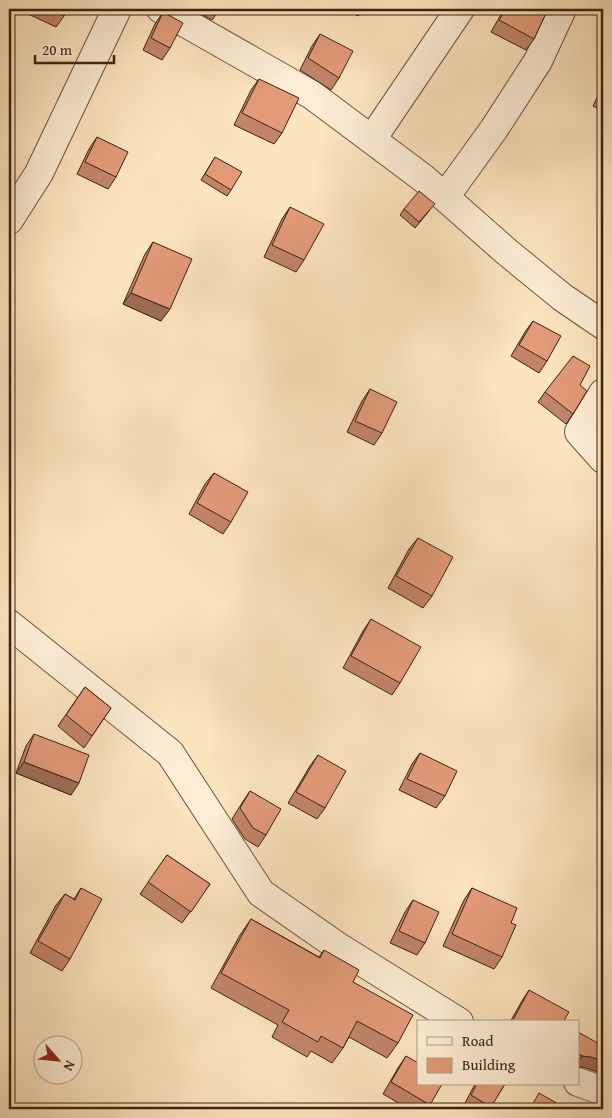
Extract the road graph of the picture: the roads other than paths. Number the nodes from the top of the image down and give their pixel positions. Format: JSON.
{"nodes":[{"id":1,"x":117,"y":9,"type":"edge"},
{"id":2,"x":161,"y":9,"type":"edge"},
{"id":3,"x":460,"y":9,"type":"edge"},
{"id":4,"x":562,"y":9,"type":"edge"},
{"id":5,"x":372,"y":139,"type":"junction"},
{"id":6,"x":444,"y":197,"type":"junction"},
{"id":7,"x":9,"y":220,"type":"edge"},
{"id":8,"x":603,"y":326,"type":"edge"},
{"id":9,"x":603,"y":393,"type":"edge"},
{"id":10,"x":603,"y":459,"type":"edge"},
{"id":11,"x":9,"y":624,"type":"edge"},
{"id":12,"x":456,"y":1020,"type":"edge"},
{"id":13,"x":580,"y":1083,"type":"edge"},
{"id":14,"x":603,"y":1091,"type":"edge"}],
"edges":[{"from":1,"to":7,"type":"street"},
{"from":2,"to":5,"type":"street"},
{"from":3,"to":5,"type":"street"},
{"from":4,"to":6,"type":"street"},
{"from":5,"to":6,"type":"street"},
{"from":6,"to":8,"type":"street"},
{"from":9,"to":10,"type":"street"},
{"from":11,"to":12,"type":"street"},
{"from":13,"to":14,"type":"street"}]}
